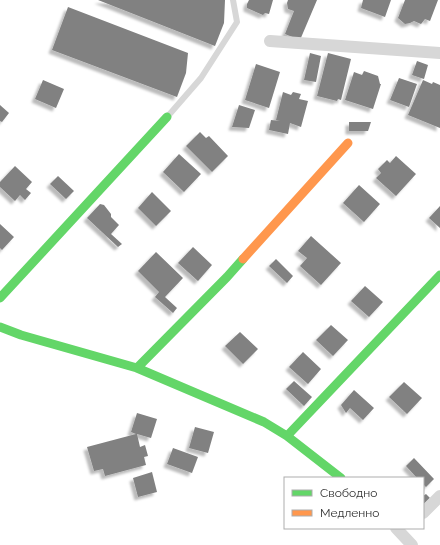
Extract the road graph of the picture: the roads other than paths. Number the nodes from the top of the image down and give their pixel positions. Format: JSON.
{"nodes":[{"id":1,"x":233,"y":0,"type":"edge"},
{"id":2,"x":270,"y":41,"type":"dead end"},
{"id":3,"x":440,"y":53,"type":"edge"},
{"id":4,"x":168,"y":117,"type":"joint"},
{"id":5,"x":348,"y":143,"type":"dead end"},
{"id":6,"x":440,"y":275,"type":"edge"},
{"id":7,"x":0,"y":298,"type":"edge"},
{"id":8,"x":0,"y":327,"type":"edge"},
{"id":9,"x":137,"y":368,"type":"junction"},
{"id":10,"x":287,"y":436,"type":"junction"},
{"id":11,"x":340,"y":477,"type":"edge"},
{"id":12,"x":440,"y":496,"type":"edge"},
{"id":13,"x":424,"y":512,"type":"edge"},
{"id":14,"x":403,"y":530,"type":"edge"},
{"id":15,"x":412,"y":545,"type":"edge"}],
"edges":[{"from":1,"to":4,"type":"lane"},
{"from":2,"to":3,"type":"street"},
{"from":4,"to":7,"type":"street"},
{"from":5,"to":9,"type":"street"},
{"from":6,"to":10,"type":"street"},
{"from":8,"to":9,"type":"street"},
{"from":9,"to":10,"type":"street"},
{"from":10,"to":11,"type":"street"},
{"from":12,"to":13,"type":"street"},
{"from":14,"to":15,"type":"street"}]}
